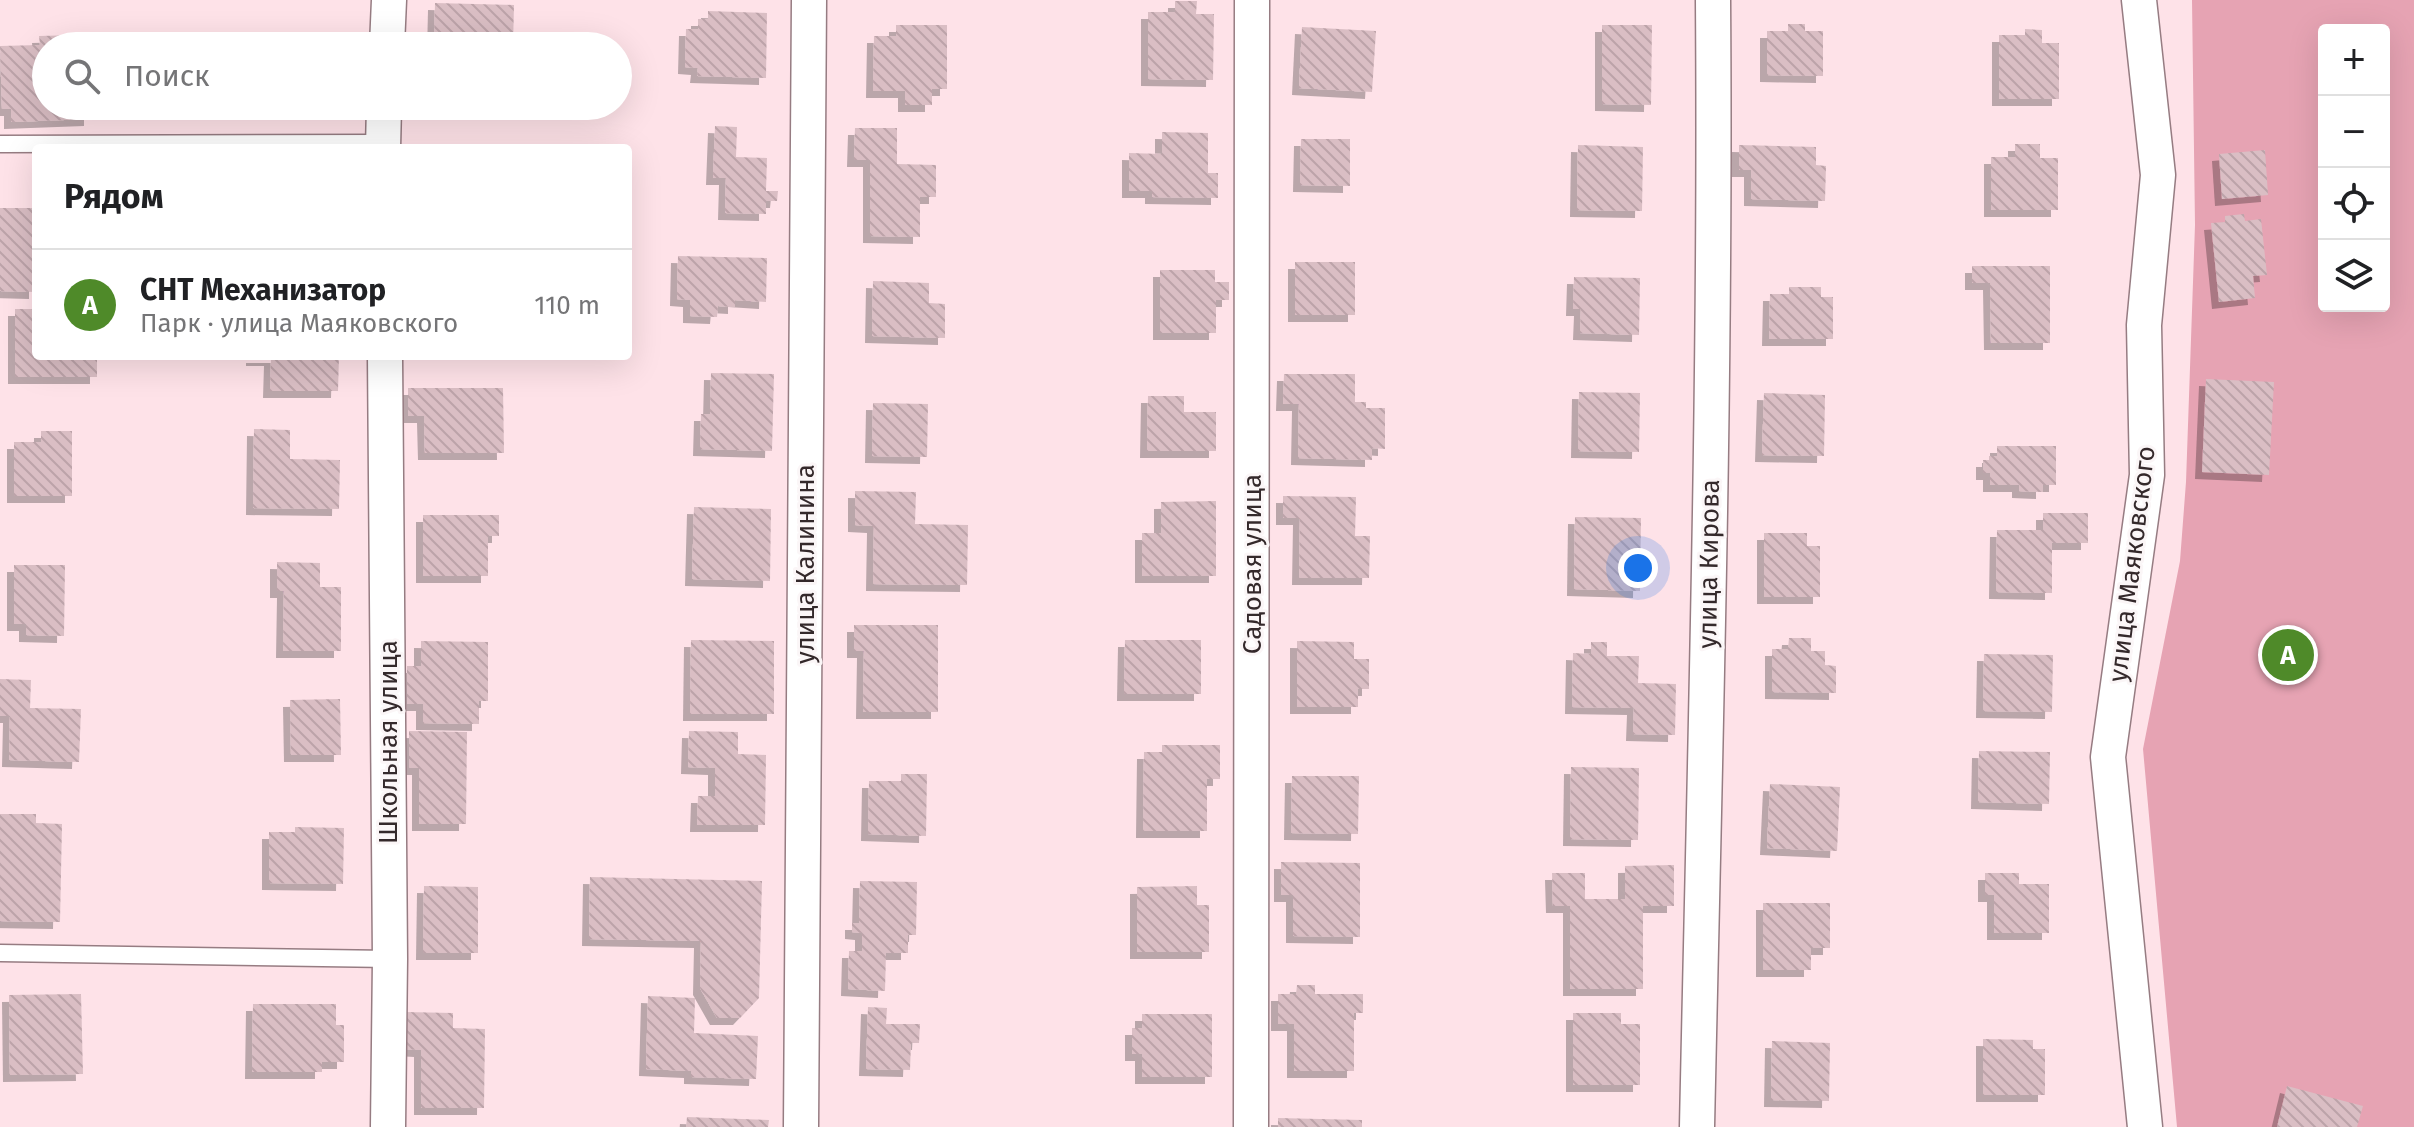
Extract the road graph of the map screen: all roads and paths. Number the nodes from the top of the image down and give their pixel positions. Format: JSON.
{"nodes":[{"id":1,"x":389,"y":0,"type":"edge"},
{"id":2,"x":809,"y":0,"type":"edge"},
{"id":3,"x":1252,"y":0,"type":"edge"},
{"id":4,"x":1713,"y":0,"type":"edge"},
{"id":5,"x":2139,"y":0,"type":"edge"},
{"id":6,"x":388,"y":32,"type":"edge"},
{"id":7,"x":384,"y":120,"type":"edge"},
{"id":8,"x":0,"y":144,"type":"edge"},
{"id":9,"x":32,"y":144,"type":"edge"},
{"id":10,"x":383,"y":144,"type":"edge"},
{"id":11,"x":385,"y":360,"type":"edge"},
{"id":12,"x":0,"y":953,"type":"edge"},
{"id":13,"x":390,"y":959,"type":"junction"},
{"id":14,"x":388,"y":1127,"type":"edge"},
{"id":15,"x":801,"y":1127,"type":"edge"},
{"id":16,"x":1251,"y":1127,"type":"edge"},
{"id":17,"x":1697,"y":1127,"type":"edge"},
{"id":18,"x":2145,"y":1127,"type":"edge"}],
"edges":[{"from":1,"to":6,"type":"street"},
{"from":2,"to":15,"type":"street","name":"улица Калинина"},
{"from":3,"to":16,"type":"street","name":"Садовая улица"},
{"from":4,"to":17,"type":"street","name":"улица Кирова"},
{"from":5,"to":18,"type":"street","name":"улица Маяковского"},
{"from":7,"to":10,"type":"street"},
{"from":8,"to":9,"type":"lane"},
{"from":11,"to":13,"type":"street","name":"Школьная улица"},
{"from":12,"to":13,"type":"lane"},
{"from":13,"to":14,"type":"street","name":"Школьная улица"}]}
